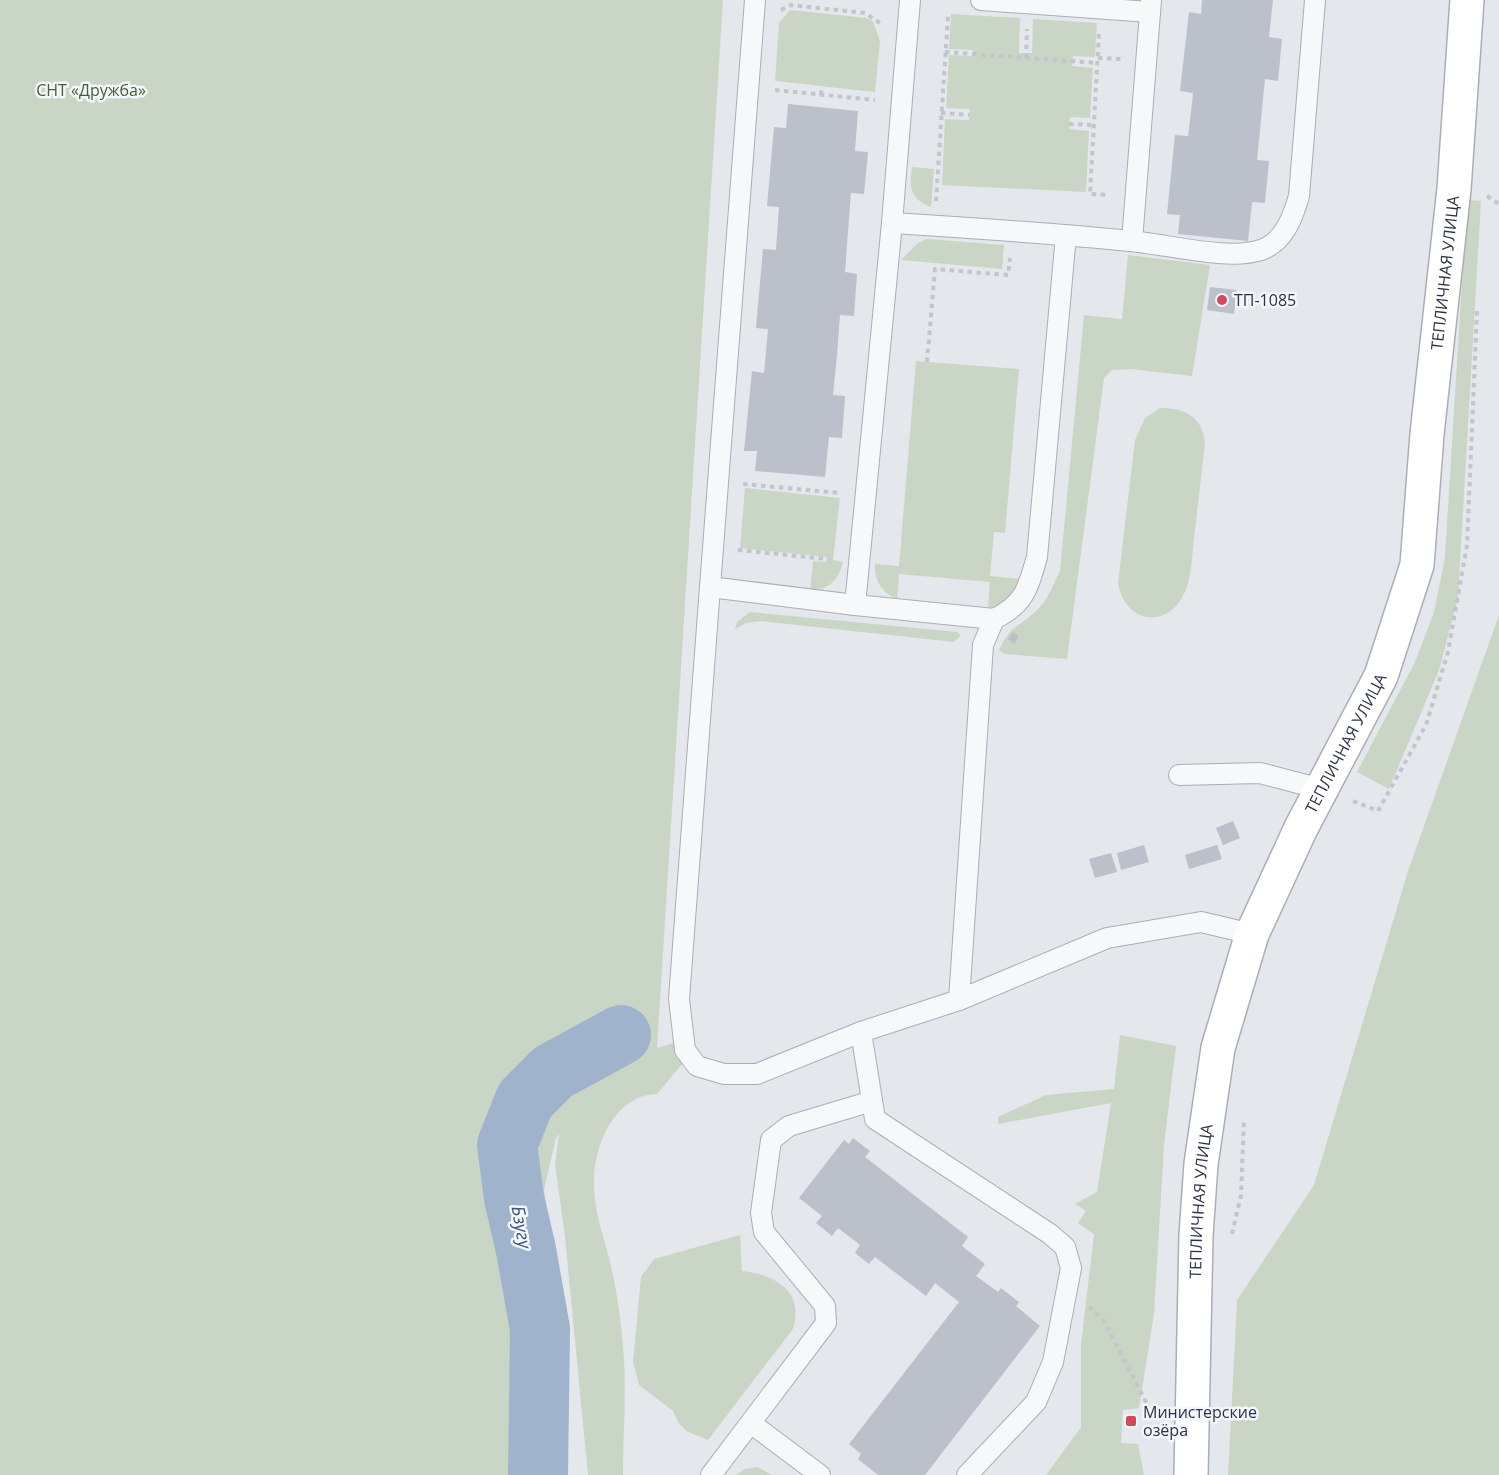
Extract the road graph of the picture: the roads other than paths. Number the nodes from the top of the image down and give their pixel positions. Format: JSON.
{"nodes":[{"id":1,"x":755,"y":0,"type":"edge"},
{"id":2,"x":910,"y":0,"type":"edge"},
{"id":3,"x":981,"y":0,"type":"edge"},
{"id":4,"x":1316,"y":0,"type":"edge"},
{"id":5,"x":1467,"y":0,"type":"edge"},
{"id":6,"x":1150,"y":6,"type":"edge"},
{"id":7,"x":892,"y":223,"type":"junction"},
{"id":8,"x":1066,"y":236,"type":"junction"},
{"id":9,"x":1131,"y":241,"type":"junction"},
{"id":10,"x":710,"y":587,"type":"junction"},
{"id":11,"x":855,"y":605,"type":"junction"},
{"id":12,"x":994,"y":619,"type":"junction"},
{"id":13,"x":1179,"y":775,"type":"dead end"},
{"id":14,"x":1321,"y":789,"type":"junction"},
{"id":15,"x":1252,"y":934,"type":"junction"},
{"id":16,"x":959,"y":1000,"type":"junction"},
{"id":17,"x":861,"y":1032,"type":"junction"},
{"id":18,"x":872,"y":1101,"type":"junction"},
{"id":19,"x":752,"y":1424,"type":"junction"},
{"id":20,"x":711,"y":1475,"type":"edge"},
{"id":21,"x":820,"y":1475,"type":"edge"},
{"id":22,"x":967,"y":1475,"type":"edge"},
{"id":23,"x":1191,"y":1475,"type":"edge"}],
"edges":[{"from":1,"to":10,"type":"lane"},
{"from":2,"to":7,"type":"lane"},
{"from":3,"to":6,"type":"lane"},
{"from":4,"to":9,"type":"lane"},
{"from":5,"to":14,"type":"street","name":"ТЕПЛИЧНАЯ УЛИЦА"},
{"from":6,"to":9,"type":"lane"},
{"from":7,"to":8,"type":"lane"},
{"from":7,"to":11,"type":"lane"},
{"from":8,"to":9,"type":"lane"},
{"from":8,"to":12,"type":"lane"},
{"from":10,"to":11,"type":"lane"},
{"from":10,"to":17,"type":"lane"},
{"from":11,"to":12,"type":"lane"},
{"from":12,"to":16,"type":"lane"},
{"from":13,"to":14,"type":"lane"},
{"from":14,"to":15,"type":"street","name":"ТЕПЛИЧНАЯ УЛИЦА"},
{"from":15,"to":16,"type":"lane"},
{"from":15,"to":23,"type":"street","name":"ТЕПЛИЧНАЯ УЛИЦА"},
{"from":16,"to":17,"type":"lane"},
{"from":17,"to":18,"type":"lane"},
{"from":18,"to":19,"type":"lane"},
{"from":18,"to":22,"type":"lane"},
{"from":19,"to":20,"type":"lane"},
{"from":19,"to":21,"type":"lane"}]}
